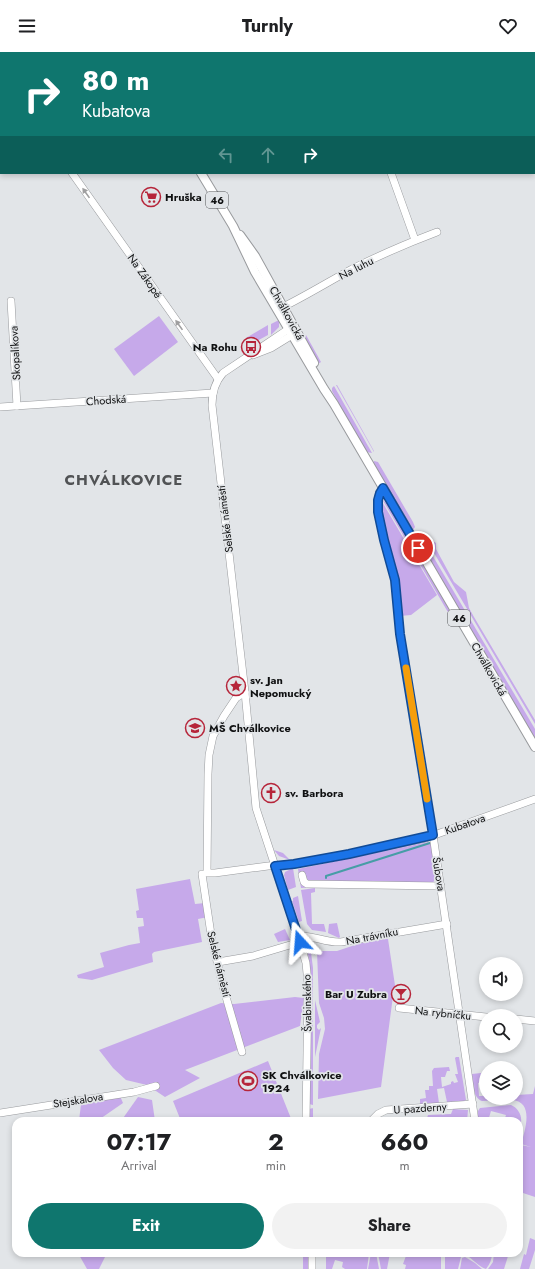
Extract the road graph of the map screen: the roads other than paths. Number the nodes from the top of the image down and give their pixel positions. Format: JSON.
{"nodes":[{"id":1,"x":73,"y":174,"type":"edge"},
{"id":2,"x":202,"y":174,"type":"edge"},
{"id":3,"x":390,"y":174,"type":"edge"},
{"id":4,"x":437,"y":232,"type":"dead end"},
{"id":5,"x":415,"y":240,"type":"junction"},
{"id":6,"x":12,"y":301,"type":"dead end"},
{"id":7,"x":280,"y":308,"type":"junction"},
{"id":8,"x":293,"y":330,"type":"junction"},
{"id":9,"x":218,"y":379,"type":"junction"},
{"id":10,"x":213,"y":393,"type":"junction"},
{"id":11,"x":17,"y":406,"type":"junction"},
{"id":12,"x":0,"y":407,"type":"edge"},
{"id":13,"x":383,"y":488,"type":"junction"},
{"id":14,"x":245,"y":692,"type":"junction"},
{"id":15,"x":535,"y":747,"type":"edge"},
{"id":16,"x":535,"y":799,"type":"edge"},
{"id":17,"x":433,"y":835,"type":"junction"},
{"id":18,"x":275,"y":866,"type":"junction"},
{"id":19,"x":204,"y":874,"type":"junction"},
{"id":20,"x":302,"y":875,"type":"dead end"},
{"id":21,"x":441,"y":886,"type":"junction"},
{"id":22,"x":447,"y":924,"type":"junction"},
{"id":23,"x":299,"y":939,"type":"junction"},
{"id":24,"x":218,"y":962,"type":"junction"},
{"id":25,"x":399,"y":1008,"type":"dead end"},
{"id":26,"x":460,"y":1015,"type":"junction"},
{"id":27,"x":479,"y":1016,"type":"edge"},
{"id":28,"x":523,"y":1020,"type":"edge"},
{"id":29,"x":535,"y":1021,"type":"edge"},
{"id":30,"x":242,"y":1052,"type":"dead end"},
{"id":31,"x":156,"y":1086,"type":"dead end"},
{"id":32,"x":473,"y":1104,"type":"junction"},
{"id":33,"x":0,"y":1113,"type":"edge"},
{"id":34,"x":306,"y":1117,"type":"edge"},
{"id":35,"x":375,"y":1117,"type":"edge"},
{"id":36,"x":475,"y":1117,"type":"edge"},
{"id":37,"x":312,"y":1257,"type":"edge"},
{"id":38,"x":312,"y":1269,"type":"edge"}],
"edges":[{"from":9,"to":1,"type":"street","name":"Na Zákopě","one_way":true},
{"from":2,"to":7,"type":"main road","name":"Chválkovická","number":"46"},
{"from":3,"to":5,"type":"street"},
{"from":4,"to":5,"type":"street","name":"Na luhu"},
{"from":5,"to":7,"type":"street","name":"Na luhu"},
{"from":6,"to":11,"type":"street","name":"Skopalíkova"},
{"from":7,"to":8,"type":"main road","name":"Chválkovická"},
{"from":8,"to":9,"type":"street","name":"Selské náměstí"},
{"from":8,"to":13,"type":"main road","name":"Chválkovická","number":"46"},
{"from":9,"to":10,"type":"street","name":"Selské náměstí"},
{"from":10,"to":11,"type":"street","name":"Chodská"},
{"from":10,"to":14,"type":"street","name":"Selské náměstí"},
{"from":11,"to":12,"type":"street","name":"Chodská"},
{"from":13,"to":15,"type":"main road","name":"Chválkovická","number":"46"},
{"from":13,"to":17,"type":"street","name":"Šubova"},
{"from":14,"to":18,"type":"street","name":"Selské náměstí"},
{"from":14,"to":19,"type":"street","name":"Selské náměstí"},
{"from":16,"to":17,"type":"street","name":"Kubatova"},
{"from":17,"to":18,"type":"street","name":"Kubatova"},
{"from":17,"to":21,"type":"street","name":"Šubova"},
{"from":18,"to":19,"type":"street","name":"Kubatova"},
{"from":18,"to":23,"type":"street","name":"Švabinského"},
{"from":19,"to":24,"type":"street","name":"Selské náměstí"},
{"from":20,"to":21,"type":"street"},
{"from":21,"to":22,"type":"street","name":"Šubova"},
{"from":22,"to":23,"type":"street","name":"Na trávníku"},
{"from":22,"to":26,"type":"street","name":"Šubova"},
{"from":23,"to":24,"type":"street"},
{"from":23,"to":34,"type":"street","name":"Švabinského"},
{"from":24,"to":30,"type":"street","name":"Selské náměstí"},
{"from":25,"to":26,"type":"street","name":"Na rybníčku"},
{"from":26,"to":27,"type":"street","name":"Na rybníčku"},
{"from":26,"to":32,"type":"street","name":"Šubova"},
{"from":28,"to":29,"type":"street"},
{"from":31,"to":33,"type":"street","name":"Stejskalova"},
{"from":32,"to":35,"type":"street","name":"U pazderny"},
{"from":32,"to":36,"type":"street","name":"Šubova"},
{"from":37,"to":38,"type":"street"}]}
